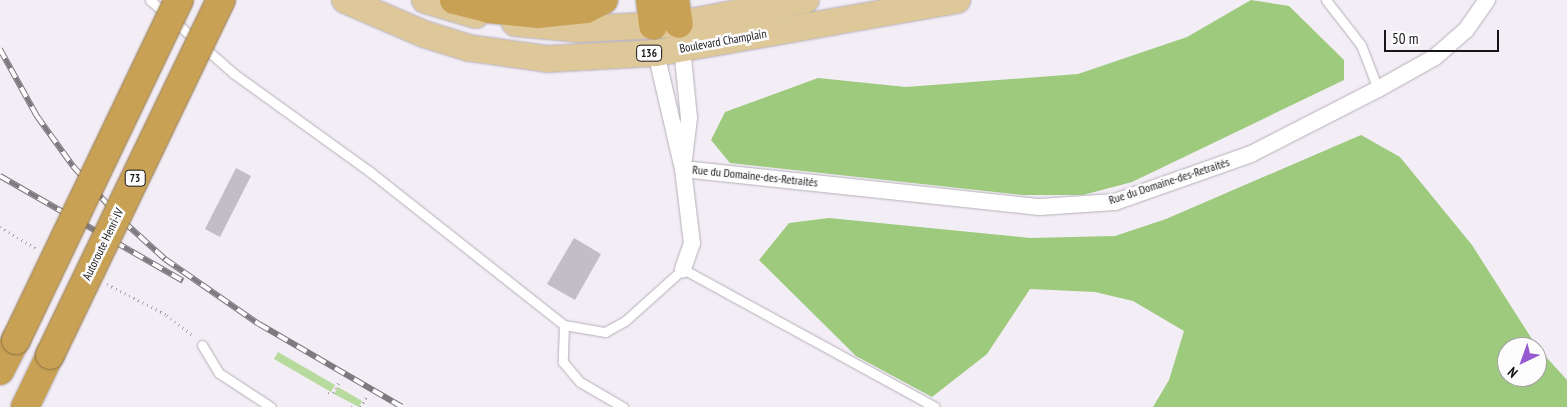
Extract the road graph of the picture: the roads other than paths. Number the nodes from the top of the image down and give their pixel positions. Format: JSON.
{"nodes":[{"id":1,"x":150,"y":0,"type":"edge"},
{"id":2,"x":179,"y":0,"type":"edge"},
{"id":3,"x":221,"y":0,"type":"edge"},
{"id":4,"x":345,"y":0,"type":"edge"},
{"id":5,"x":425,"y":0,"type":"edge"},
{"id":6,"x":454,"y":0,"type":"edge"},
{"id":7,"x":604,"y":0,"type":"edge"},
{"id":8,"x":806,"y":0,"type":"edge"},
{"id":9,"x":957,"y":0,"type":"edge"},
{"id":10,"x":1326,"y":0,"type":"edge"},
{"id":11,"x":1487,"y":0,"type":"edge"},
{"id":12,"x":668,"y":20,"type":"edge"},
{"id":13,"x":656,"y":53,"type":"junction"},
{"id":14,"x":1378,"y":89,"type":"junction"},
{"id":15,"x":683,"y":169,"type":"junction"},
{"id":16,"x":682,"y":269,"type":"junction"},
{"id":17,"x":564,"y":324,"type":"junction"},
{"id":18,"x":202,"y":345,"type":"dead end"},
{"id":19,"x":0,"y":372,"type":"edge"},
{"id":20,"x":26,"y":407,"type":"edge"},
{"id":21,"x":271,"y":407,"type":"edge"},
{"id":22,"x":623,"y":407,"type":"edge"},
{"id":23,"x":935,"y":407,"type":"edge"}],
"edges":[{"from":1,"to":17,"type":"lane"},
{"from":2,"to":19,"type":"highway","bridge":true},
{"from":3,"to":20,"type":"highway","name":"Autoroute Henri-IV","number":"73","bridge":true},
{"from":4,"to":13,"type":"main road","number":"136"},
{"from":5,"to":12,"type":"main road","name":"Boulevard Champlain","number":"136"},
{"from":6,"to":7,"type":"highway"},
{"from":8,"to":12,"type":"main road","name":"Boulevard Champlain","number":"136"},
{"from":9,"to":12,"type":"main road","name":"Boulevard Champlain","number":"136"},
{"from":10,"to":14,"type":"lane"},
{"from":11,"to":14,"type":"street","name":"Rue du Domaine-des-Retraités"},
{"from":12,"to":13,"type":"main road"},
{"from":12,"to":15,"type":"street","name":"Rue du Domaine-des-Retraités"},
{"from":13,"to":15,"type":"street","name":"Rue du Domaine-des-Retraités"},
{"from":14,"to":15,"type":"street","name":"Rue du Domaine-des-Retraités"},
{"from":15,"to":16,"type":"street","name":"Rue du Domaine-des-Retraités"},
{"from":16,"to":17,"type":"lane","name":"Rue du Domaine-des-Retraités"},
{"from":16,"to":23,"type":"lane"},
{"from":17,"to":22,"type":"lane"},
{"from":18,"to":21,"type":"lane"}]}
